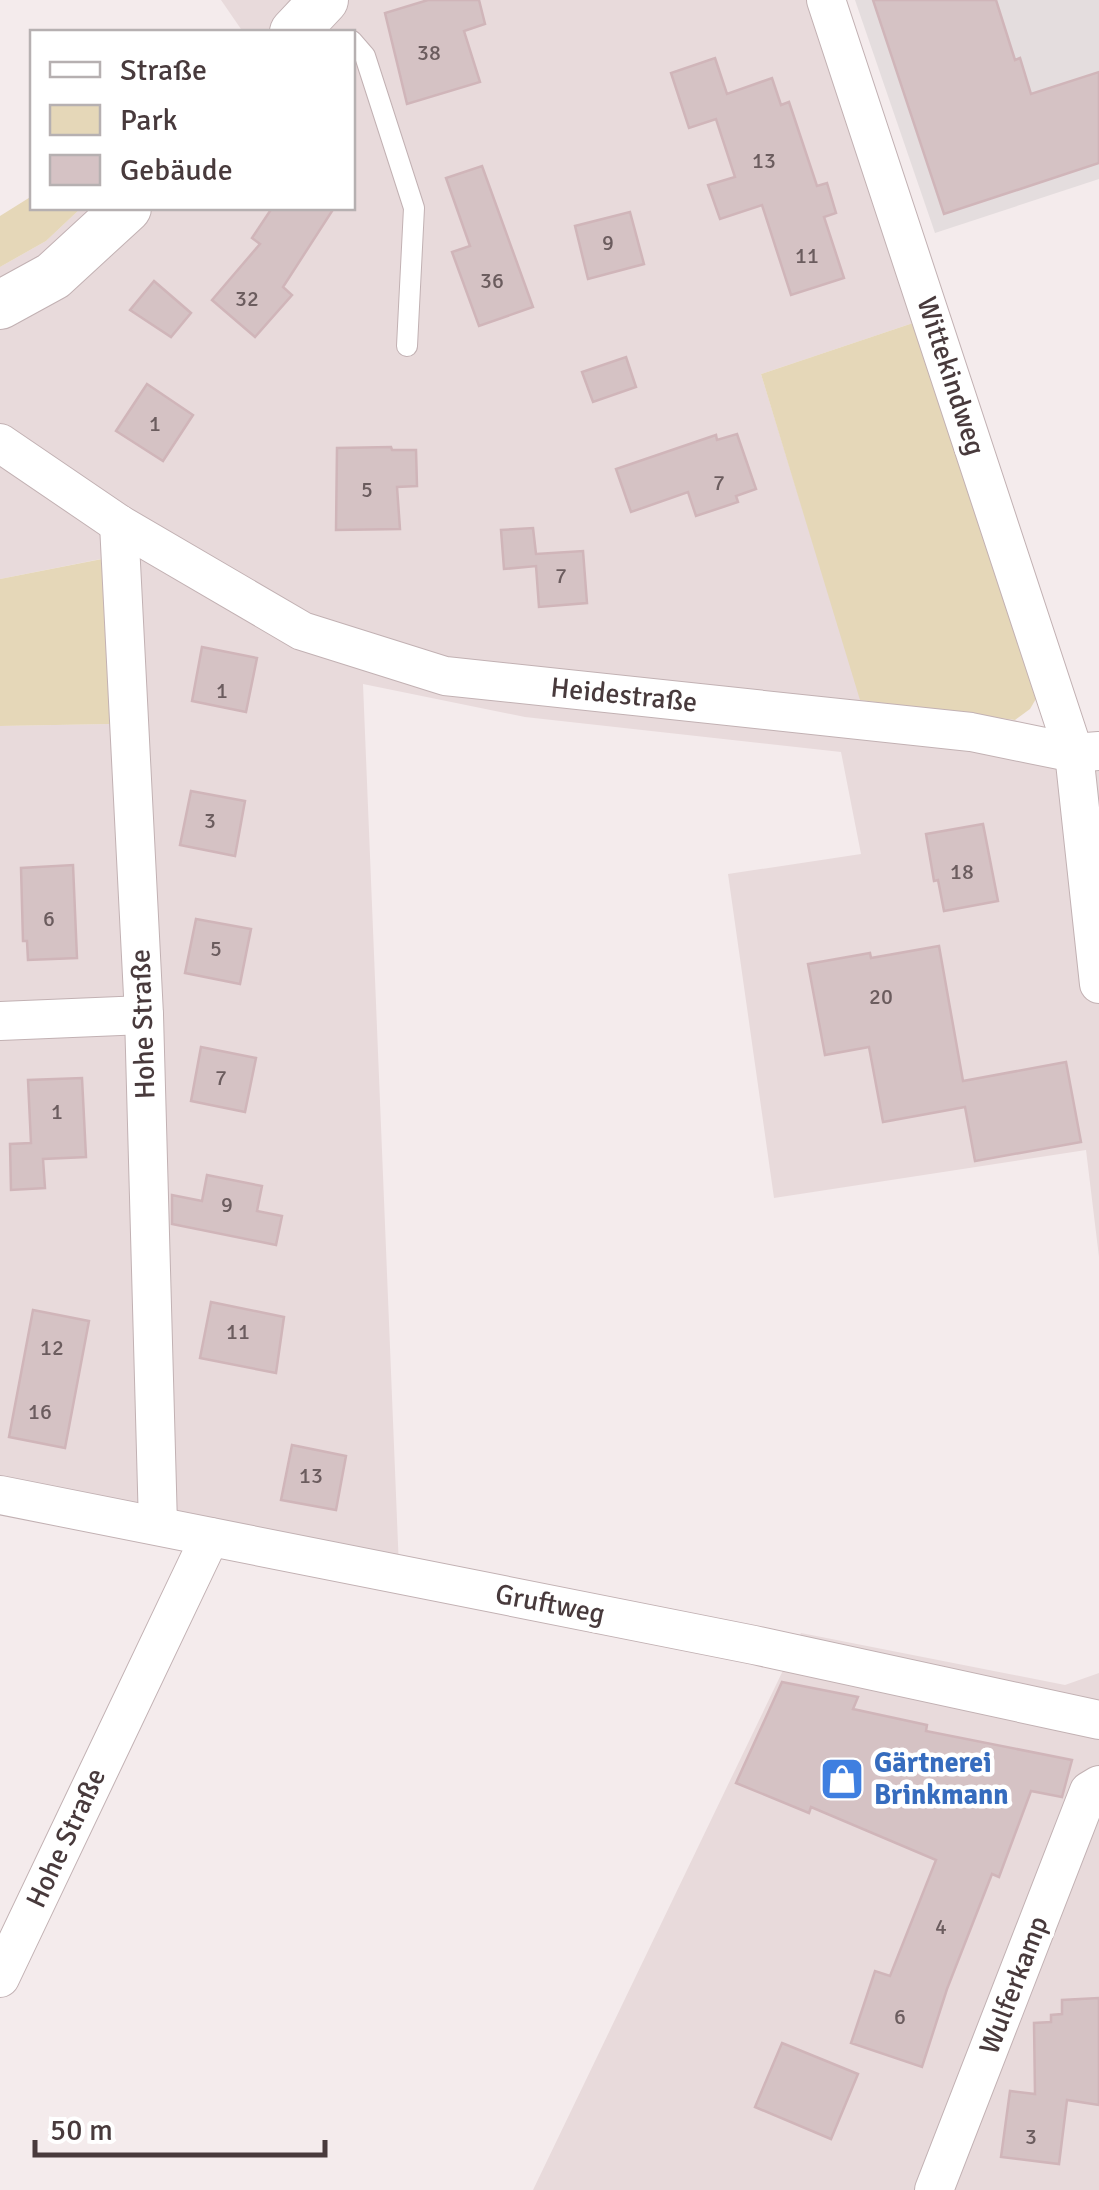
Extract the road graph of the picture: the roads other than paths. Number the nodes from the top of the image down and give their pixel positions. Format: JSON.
{"nodes":[{"id":1,"x":826,"y":0,"type":"edge"},
{"id":2,"x":355,"y":44,"type":"edge"},
{"id":3,"x":125,"y":210,"type":"edge"},
{"id":4,"x":0,"y":305,"type":"edge"},
{"id":5,"x":407,"y":346,"type":"dead end"},
{"id":6,"x":0,"y":442,"type":"edge"},
{"id":7,"x":119,"y":524,"type":"junction"},
{"id":8,"x":1087,"y":752,"type":"edge"},
{"id":9,"x":1099,"y":984,"type":"edge"},
{"id":10,"x":144,"y":1015,"type":"junction"},
{"id":11,"x":0,"y":1021,"type":"edge"},
{"id":12,"x":0,"y":1495,"type":"edge"},
{"id":13,"x":158,"y":1525,"type":"junction"},
{"id":14,"x":210,"y":1537,"type":"junction"},
{"id":15,"x":1099,"y":1720,"type":"edge"},
{"id":16,"x":1099,"y":1786,"type":"edge"},
{"id":17,"x":0,"y":1978,"type":"edge"},
{"id":18,"x":934,"y":2190,"type":"edge"}],
"edges":[{"from":1,"to":8,"type":"street","name":"Wittekindweg"},
{"from":2,"to":5,"type":"lane"},
{"from":3,"to":4,"type":"street"},
{"from":6,"to":7,"type":"street","name":"Heidestraße"},
{"from":7,"to":8,"type":"street","name":"Heidestraße"},
{"from":7,"to":10,"type":"street","name":"Hohe Straße"},
{"from":8,"to":9,"type":"street"},
{"from":10,"to":11,"type":"street"},
{"from":10,"to":13,"type":"street","name":"Hohe Straße"},
{"from":12,"to":13,"type":"street","name":"Gruftweg"},
{"from":13,"to":14,"type":"street","name":"Gruftweg"},
{"from":14,"to":15,"type":"street","name":"Gruftweg"},
{"from":14,"to":17,"type":"street","name":"Hohe Straße"},
{"from":16,"to":18,"type":"street","name":"Wulferkamp"}]}
